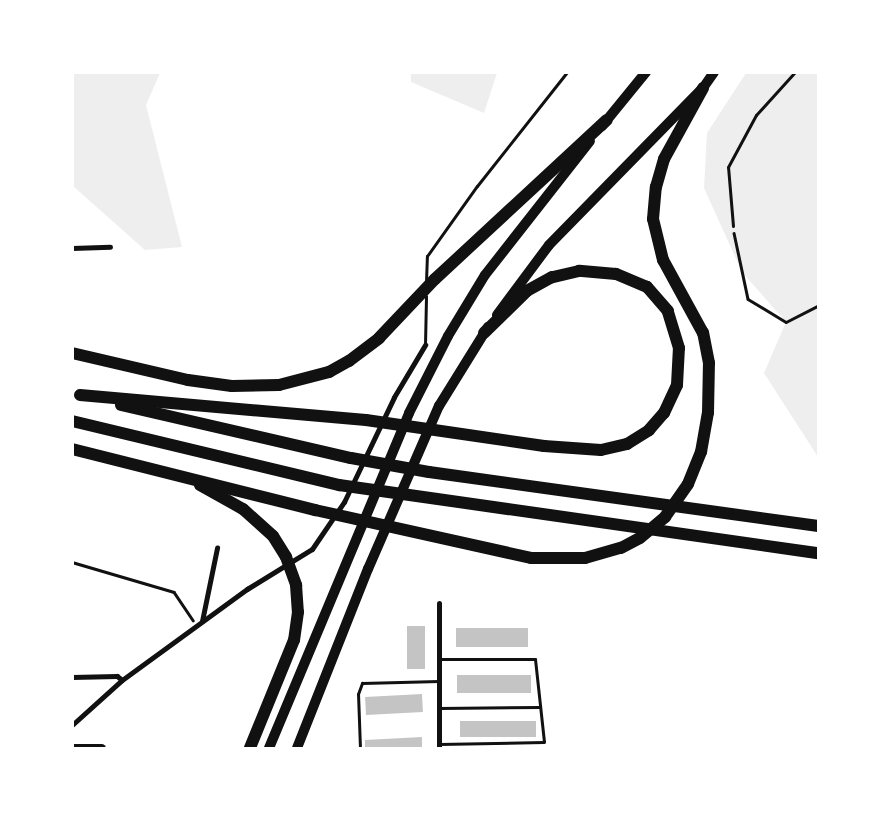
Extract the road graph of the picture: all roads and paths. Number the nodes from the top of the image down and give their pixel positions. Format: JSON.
{"nodes":[{"id":1,"x":567,"y":72,"type":"edge"},
{"id":2,"x":646,"y":72,"type":"edge"},
{"id":3,"x":714,"y":72,"type":"edge"},
{"id":4,"x":795,"y":72,"type":"edge"},
{"id":5,"x":703,"y":88,"type":"junction"},
{"id":6,"x":607,"y":120,"type":"junction"},
{"id":7,"x":733,"y":226,"type":"joint"},
{"id":8,"x":110,"y":247,"type":"dead end"},
{"id":9,"x":72,"y":248,"type":"edge"},
{"id":10,"x":818,"y":306,"type":"edge"},
{"id":11,"x":484,"y":333,"type":"junction"},
{"id":12,"x":425,"y":345,"type":"joint"},
{"id":13,"x":72,"y":353,"type":"edge"},
{"id":14,"x":76,"y":394,"type":"edge"},
{"id":15,"x":72,"y":421,"type":"edge"},
{"id":16,"x":72,"y":448,"type":"edge"},
{"id":17,"x":163,"y":470,"type":"junction"},
{"id":18,"x":818,"y":526,"type":"edge"},
{"id":19,"x":217,"y":548,"type":"dead end"},
{"id":20,"x":818,"y":552,"type":"edge"},
{"id":21,"x":72,"y":562,"type":"edge"},
{"id":22,"x":439,"y":603,"type":"dead end"},
{"id":23,"x":202,"y":622,"type":"junction"},
{"id":24,"x":196,"y":626,"type":"junction"},
{"id":25,"x":439,"y":659,"type":"junction"},
{"id":26,"x":72,"y":677,"type":"edge"},
{"id":27,"x":122,"y":680,"type":"junction"},
{"id":28,"x":439,"y":681,"type":"junction"},
{"id":29,"x":540,"y":707,"type":"junction"},
{"id":30,"x":439,"y":708,"type":"junction"},
{"id":31,"x":72,"y":725,"type":"edge"},
{"id":32,"x":440,"y":746,"type":"edge"},
{"id":33,"x":72,"y":748,"type":"edge"},
{"id":34,"x":101,"y":748,"type":"edge"},
{"id":35,"x":250,"y":748,"type":"edge"},
{"id":36,"x":269,"y":748,"type":"edge"},
{"id":37,"x":297,"y":748,"type":"edge"},
{"id":38,"x":360,"y":748,"type":"edge"}],
"edges":[{"from":1,"to":12,"type":"lane"},
{"from":2,"to":6,"type":"main road"},
{"from":3,"to":5,"type":"main road"},
{"from":4,"to":7,"type":"lane"},
{"from":5,"to":11,"type":"main road"},
{"from":5,"to":17,"type":"highway"},
{"from":6,"to":13,"type":"highway"},
{"from":6,"to":36,"type":"main road"},
{"from":7,"to":10,"type":"path"},
{"from":8,"to":9,"type":"street"},
{"from":11,"to":14,"type":"highway"},
{"from":11,"to":37,"type":"main road"},
{"from":12,"to":23,"type":"street"},
{"from":14,"to":18,"type":"highway"},
{"from":15,"to":20,"type":"highway"},
{"from":16,"to":17,"type":"highway"},
{"from":17,"to":35,"type":"highway"},
{"from":19,"to":23,"type":"street"},
{"from":21,"to":24,"type":"path"},
{"from":22,"to":25,"type":"street"},
{"from":23,"to":24,"type":"street"},
{"from":24,"to":27,"type":"street"},
{"from":25,"to":28,"type":"street"},
{"from":25,"to":29,"type":"lane"},
{"from":26,"to":27,"type":"street"},
{"from":27,"to":31,"type":"street"},
{"from":28,"to":30,"type":"street"},
{"from":28,"to":38,"type":"lane"},
{"from":29,"to":30,"type":"lane"},
{"from":29,"to":32,"type":"lane"},
{"from":30,"to":32,"type":"street"},
{"from":33,"to":34,"type":"street"}]}
